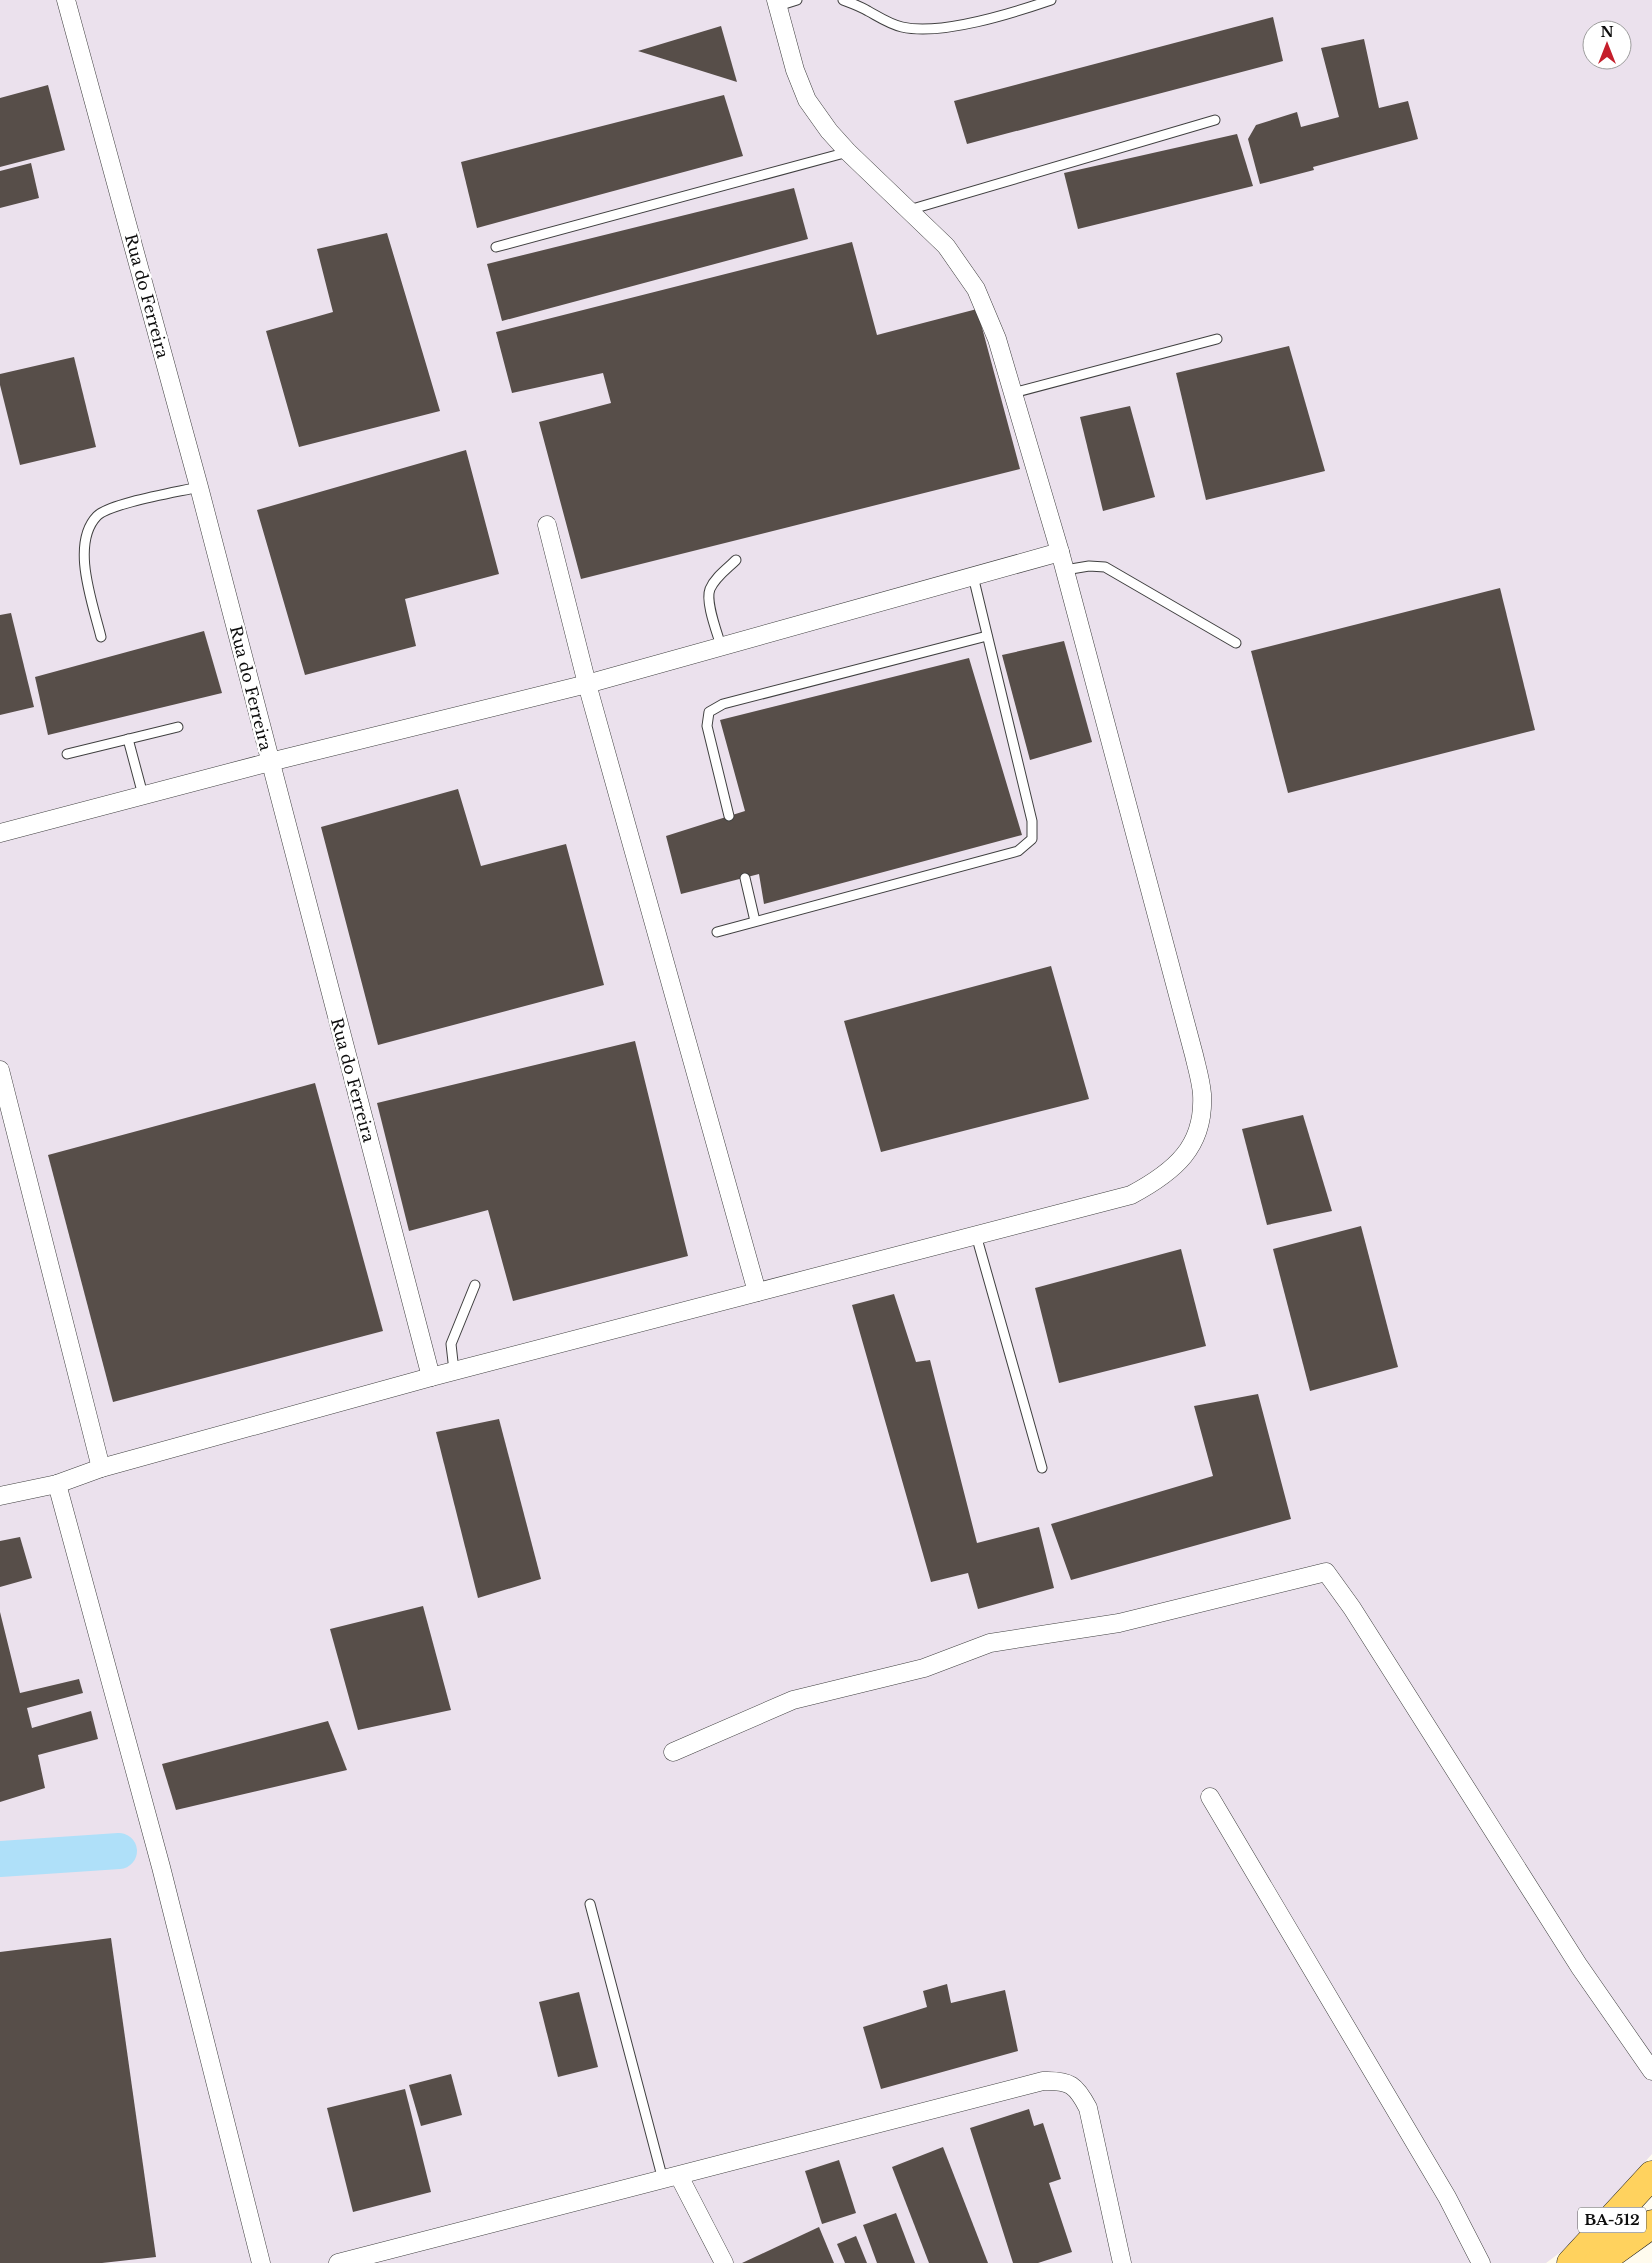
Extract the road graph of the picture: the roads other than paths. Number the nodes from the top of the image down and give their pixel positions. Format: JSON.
{"nodes":[{"id":1,"x":66,"y":0,"type":"edge"},
{"id":2,"x":797,"y":0,"type":"edge"},
{"id":3,"x":843,"y":0,"type":"edge"},
{"id":4,"x":1051,"y":0,"type":"edge"},
{"id":5,"x":777,"y":3,"type":"edge"},
{"id":6,"x":1215,"y":120,"type":"dead end"},
{"id":7,"x":848,"y":152,"type":"junction"},
{"id":8,"x":909,"y":210,"type":"junction"},
{"id":9,"x":496,"y":247,"type":"dead end"},
{"id":10,"x":1217,"y":338,"type":"dead end"},
{"id":11,"x":1013,"y":393,"type":"junction"},
{"id":12,"x":199,"y":487,"type":"junction"},
{"id":13,"x":547,"y":525,"type":"dead end"},
{"id":14,"x":1060,"y":552,"type":"junction"},
{"id":15,"x":736,"y":560,"type":"dead end"},
{"id":16,"x":1065,"y":570,"type":"junction"},
{"id":17,"x":973,"y":576,"type":"junction"},
{"id":18,"x":987,"y":636,"type":"junction"},
{"id":19,"x":101,"y":637,"type":"dead end"},
{"id":20,"x":1236,"y":643,"type":"dead end"},
{"id":21,"x":721,"y":646,"type":"junction"},
{"id":22,"x":587,"y":684,"type":"junction"},
{"id":23,"x":178,"y":727,"type":"dead end"},
{"id":24,"x":128,"y":740,"type":"junction"},
{"id":25,"x":68,"y":754,"type":"dead end"},
{"id":26,"x":270,"y":762,"type":"junction"},
{"id":27,"x":143,"y":796,"type":"junction"},
{"id":28,"x":729,"y":816,"type":"dead end"},
{"id":29,"x":0,"y":833,"type":"edge"},
{"id":30,"x":745,"y":878,"type":"dead end"},
{"id":31,"x":755,"y":921,"type":"junction"},
{"id":32,"x":716,"y":932,"type":"dead end"},
{"id":33,"x":0,"y":1070,"type":"edge"},
{"id":34,"x":976,"y":1235,"type":"junction"},
{"id":35,"x":475,"y":1285,"type":"dead end"},
{"id":36,"x":757,"y":1292,"type":"junction"},
{"id":37,"x":454,"y":1371,"type":"junction"},
{"id":38,"x":431,"y":1377,"type":"junction"},
{"id":39,"x":101,"y":1468,"type":"junction"},
{"id":40,"x":1042,"y":1468,"type":"dead end"},
{"id":41,"x":57,"y":1484,"type":"junction"},
{"id":42,"x":0,"y":1496,"type":"edge"},
{"id":43,"x":673,"y":1752,"type":"dead end"},
{"id":44,"x":1210,"y":1797,"type":"dead end"},
{"id":45,"x":590,"y":1904,"type":"dead end"},
{"id":46,"x":1652,"y":2071,"type":"edge"},
{"id":47,"x":1652,"y":2175,"type":"edge"},
{"id":48,"x":671,"y":2178,"type":"junction"},
{"id":49,"x":1652,"y":2224,"type":"edge"},
{"id":50,"x":261,"y":2263,"type":"edge"},
{"id":51,"x":338,"y":2263,"type":"edge"},
{"id":52,"x":724,"y":2263,"type":"edge"},
{"id":53,"x":1122,"y":2263,"type":"edge"},
{"id":54,"x":1482,"y":2263,"type":"edge"},
{"id":55,"x":1571,"y":2263,"type":"edge"},
{"id":56,"x":1599,"y":2263,"type":"edge"}],
"edges":[{"from":1,"to":12,"type":"street","name":"Rua do Ferreira"},
{"from":2,"to":5,"type":"lane"},
{"from":3,"to":4,"type":"lane"},
{"from":5,"to":7,"type":"street"},
{"from":6,"to":8,"type":"lane"},
{"from":7,"to":8,"type":"street"},
{"from":7,"to":9,"type":"lane"},
{"from":8,"to":11,"type":"street"},
{"from":10,"to":11,"type":"lane"},
{"from":11,"to":14,"type":"street"},
{"from":12,"to":19,"type":"lane"},
{"from":12,"to":26,"type":"street","name":"Rua do Ferreira"},
{"from":13,"to":22,"type":"street"},
{"from":14,"to":16,"type":"street"},
{"from":14,"to":17,"type":"street"},
{"from":15,"to":21,"type":"lane"},
{"from":16,"to":20,"type":"lane"},
{"from":16,"to":34,"type":"street"},
{"from":17,"to":18,"type":"lane"},
{"from":17,"to":21,"type":"street"},
{"from":18,"to":28,"type":"lane"},
{"from":18,"to":31,"type":"lane"},
{"from":21,"to":22,"type":"street"},
{"from":22,"to":26,"type":"street"},
{"from":22,"to":36,"type":"street"},
{"from":23,"to":24,"type":"lane"},
{"from":24,"to":25,"type":"lane"},
{"from":24,"to":27,"type":"lane"},
{"from":26,"to":27,"type":"street"},
{"from":26,"to":38,"type":"street","name":"Rua do Ferreira"},
{"from":27,"to":29,"type":"street"},
{"from":30,"to":31,"type":"lane"},
{"from":31,"to":32,"type":"lane"},
{"from":33,"to":39,"type":"street"},
{"from":34,"to":36,"type":"street"},
{"from":34,"to":40,"type":"lane"},
{"from":35,"to":37,"type":"lane"},
{"from":36,"to":37,"type":"street"},
{"from":37,"to":38,"type":"street"},
{"from":38,"to":39,"type":"street"},
{"from":39,"to":41,"type":"street"},
{"from":41,"to":42,"type":"street"},
{"from":41,"to":50,"type":"street"},
{"from":43,"to":46,"type":"street"},
{"from":44,"to":54,"type":"street"},
{"from":45,"to":48,"type":"lane"},
{"from":47,"to":55,"type":"main road","number":"BA-512"},
{"from":48,"to":51,"type":"street"},
{"from":48,"to":52,"type":"street"},
{"from":48,"to":53,"type":"street"},
{"from":49,"to":56,"type":"main road","number":"BA-512"}]}
